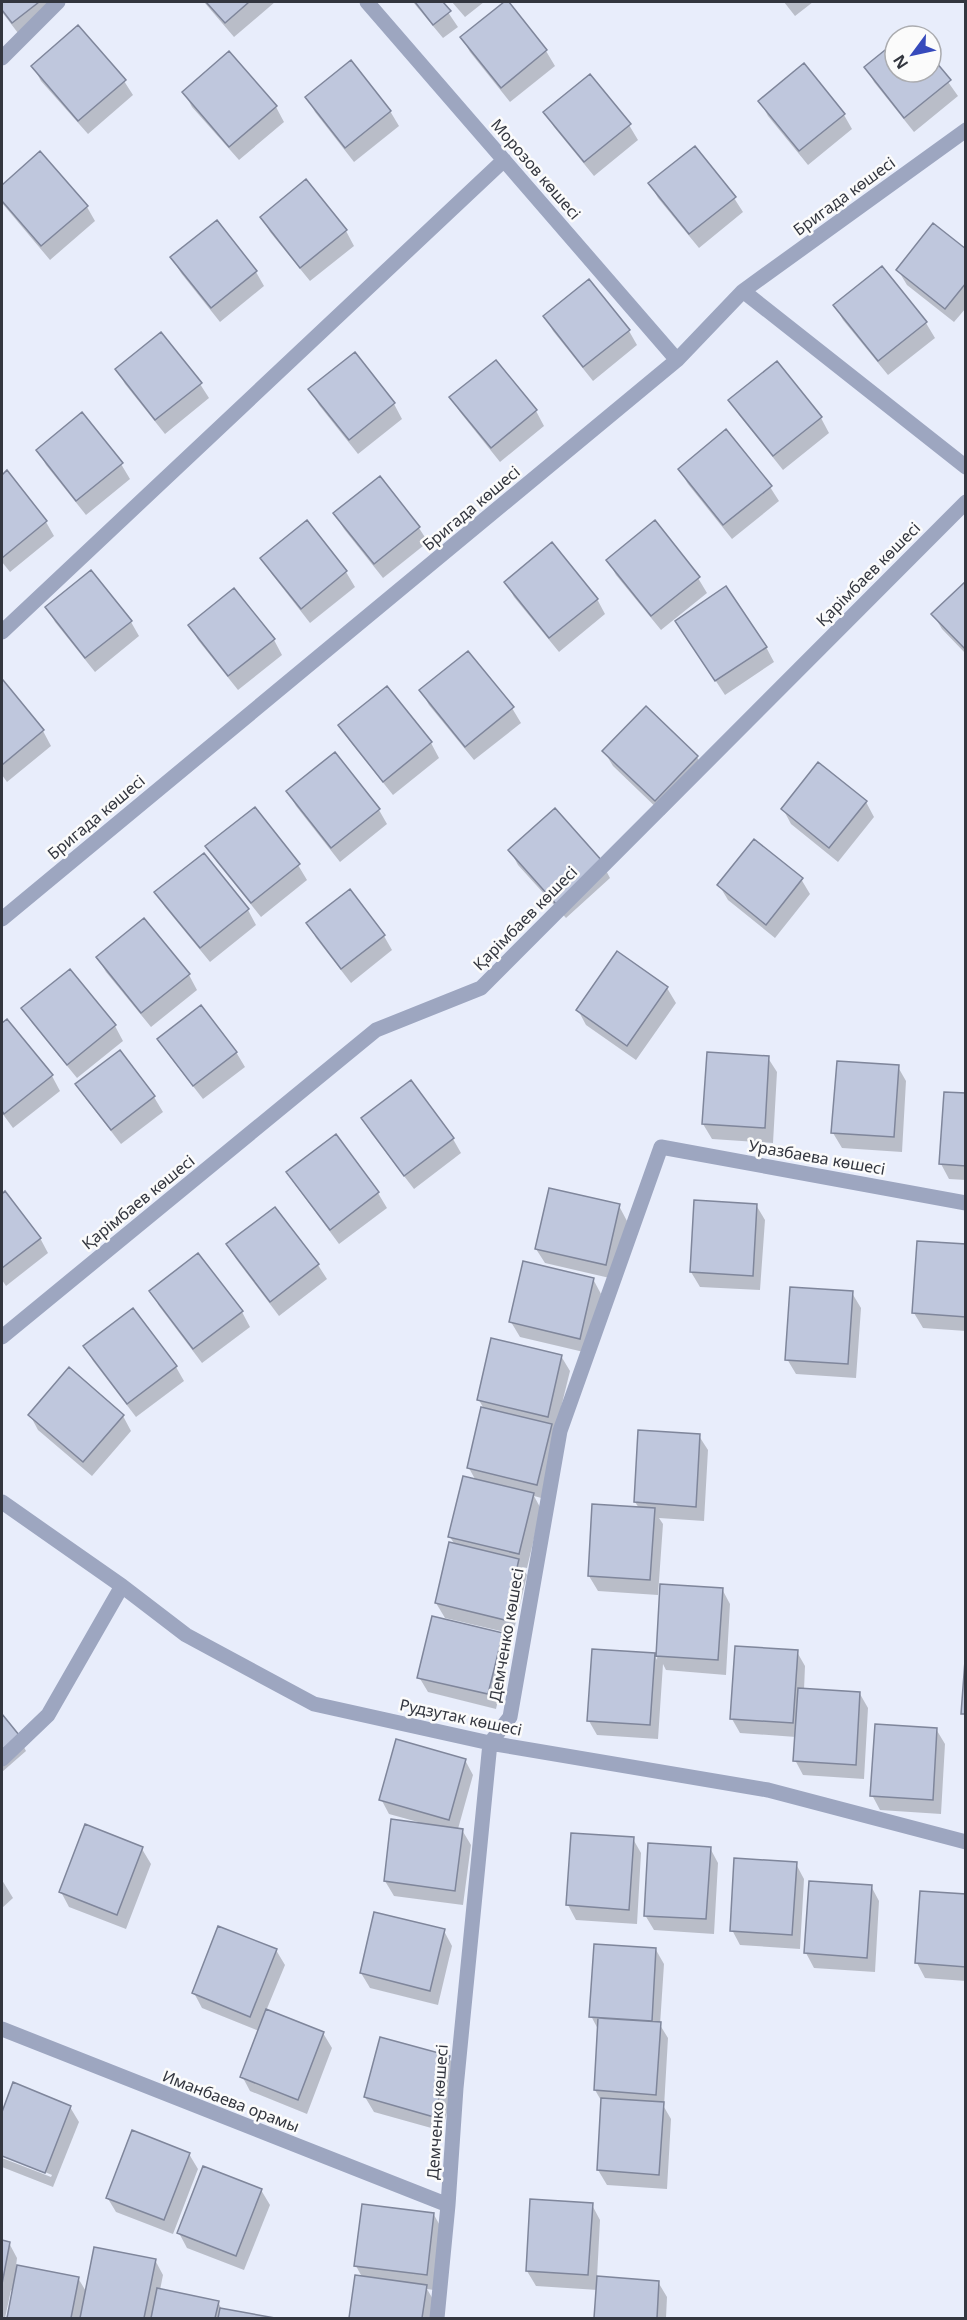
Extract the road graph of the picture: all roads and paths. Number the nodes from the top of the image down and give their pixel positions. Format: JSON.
{"nodes":[{"id":1,"x":58,"y":2,"type":"edge"},
{"id":2,"x":367,"y":2,"type":"edge"},
{"id":3,"x":2,"y":58,"type":"edge"},
{"id":4,"x":966,"y":130,"type":"edge"},
{"id":5,"x":504,"y":160,"type":"junction"},
{"id":6,"x":743,"y":291,"type":"junction"},
{"id":7,"x":677,"y":360,"type":"junction"},
{"id":8,"x":966,"y":467,"type":"edge"},
{"id":9,"x":966,"y":502,"type":"edge"},
{"id":10,"x":2,"y":632,"type":"edge"},
{"id":11,"x":2,"y":919,"type":"edge"},
{"id":12,"x":661,"y":1147,"type":"joint"},
{"id":13,"x":966,"y":1203,"type":"edge"},
{"id":14,"x":2,"y":1337,"type":"edge"},
{"id":15,"x":2,"y":1502,"type":"edge"},
{"id":16,"x":122,"y":1586,"type":"junction"},
{"id":17,"x":490,"y":1743,"type":"junction"},
{"id":18,"x":2,"y":1759,"type":"edge"},
{"id":19,"x":966,"y":1842,"type":"edge"},
{"id":20,"x":2,"y":2029,"type":"edge"},
{"id":21,"x":448,"y":2205,"type":"junction"},
{"id":22,"x":437,"y":2319,"type":"edge"}],
"edges":[{"from":1,"to":3,"type":"street"},
{"from":2,"to":5,"type":"street","name":"Морозов көшесі"},
{"from":4,"to":6,"type":"street","name":"Бригада көшесі"},
{"from":5,"to":7,"type":"street","name":"Морозов көшесі"},
{"from":5,"to":10,"type":"street"},
{"from":6,"to":7,"type":"street","name":"Бригада көшесі"},
{"from":6,"to":8,"type":"street"},
{"from":7,"to":11,"type":"street","name":"Бригада көшесі"},
{"from":9,"to":14,"type":"street","name":"Қарімбаев көшесі"},
{"from":12,"to":13,"type":"street","name":"Уразбаева көшесі"},
{"from":12,"to":17,"type":"street","name":"Демченко көшесі"},
{"from":15,"to":16,"type":"street","name":"Рудзутак көшесі"},
{"from":16,"to":17,"type":"street","name":"Рудзутак көшесі"},
{"from":16,"to":18,"type":"street"},
{"from":17,"to":19,"type":"street","name":"Рудзутак көшесі"},
{"from":17,"to":21,"type":"street","name":"Демченко көшесі"},
{"from":20,"to":21,"type":"street","name":"Иманбаева орамы"},
{"from":21,"to":22,"type":"street","name":"Демченко көшесі"}]}
